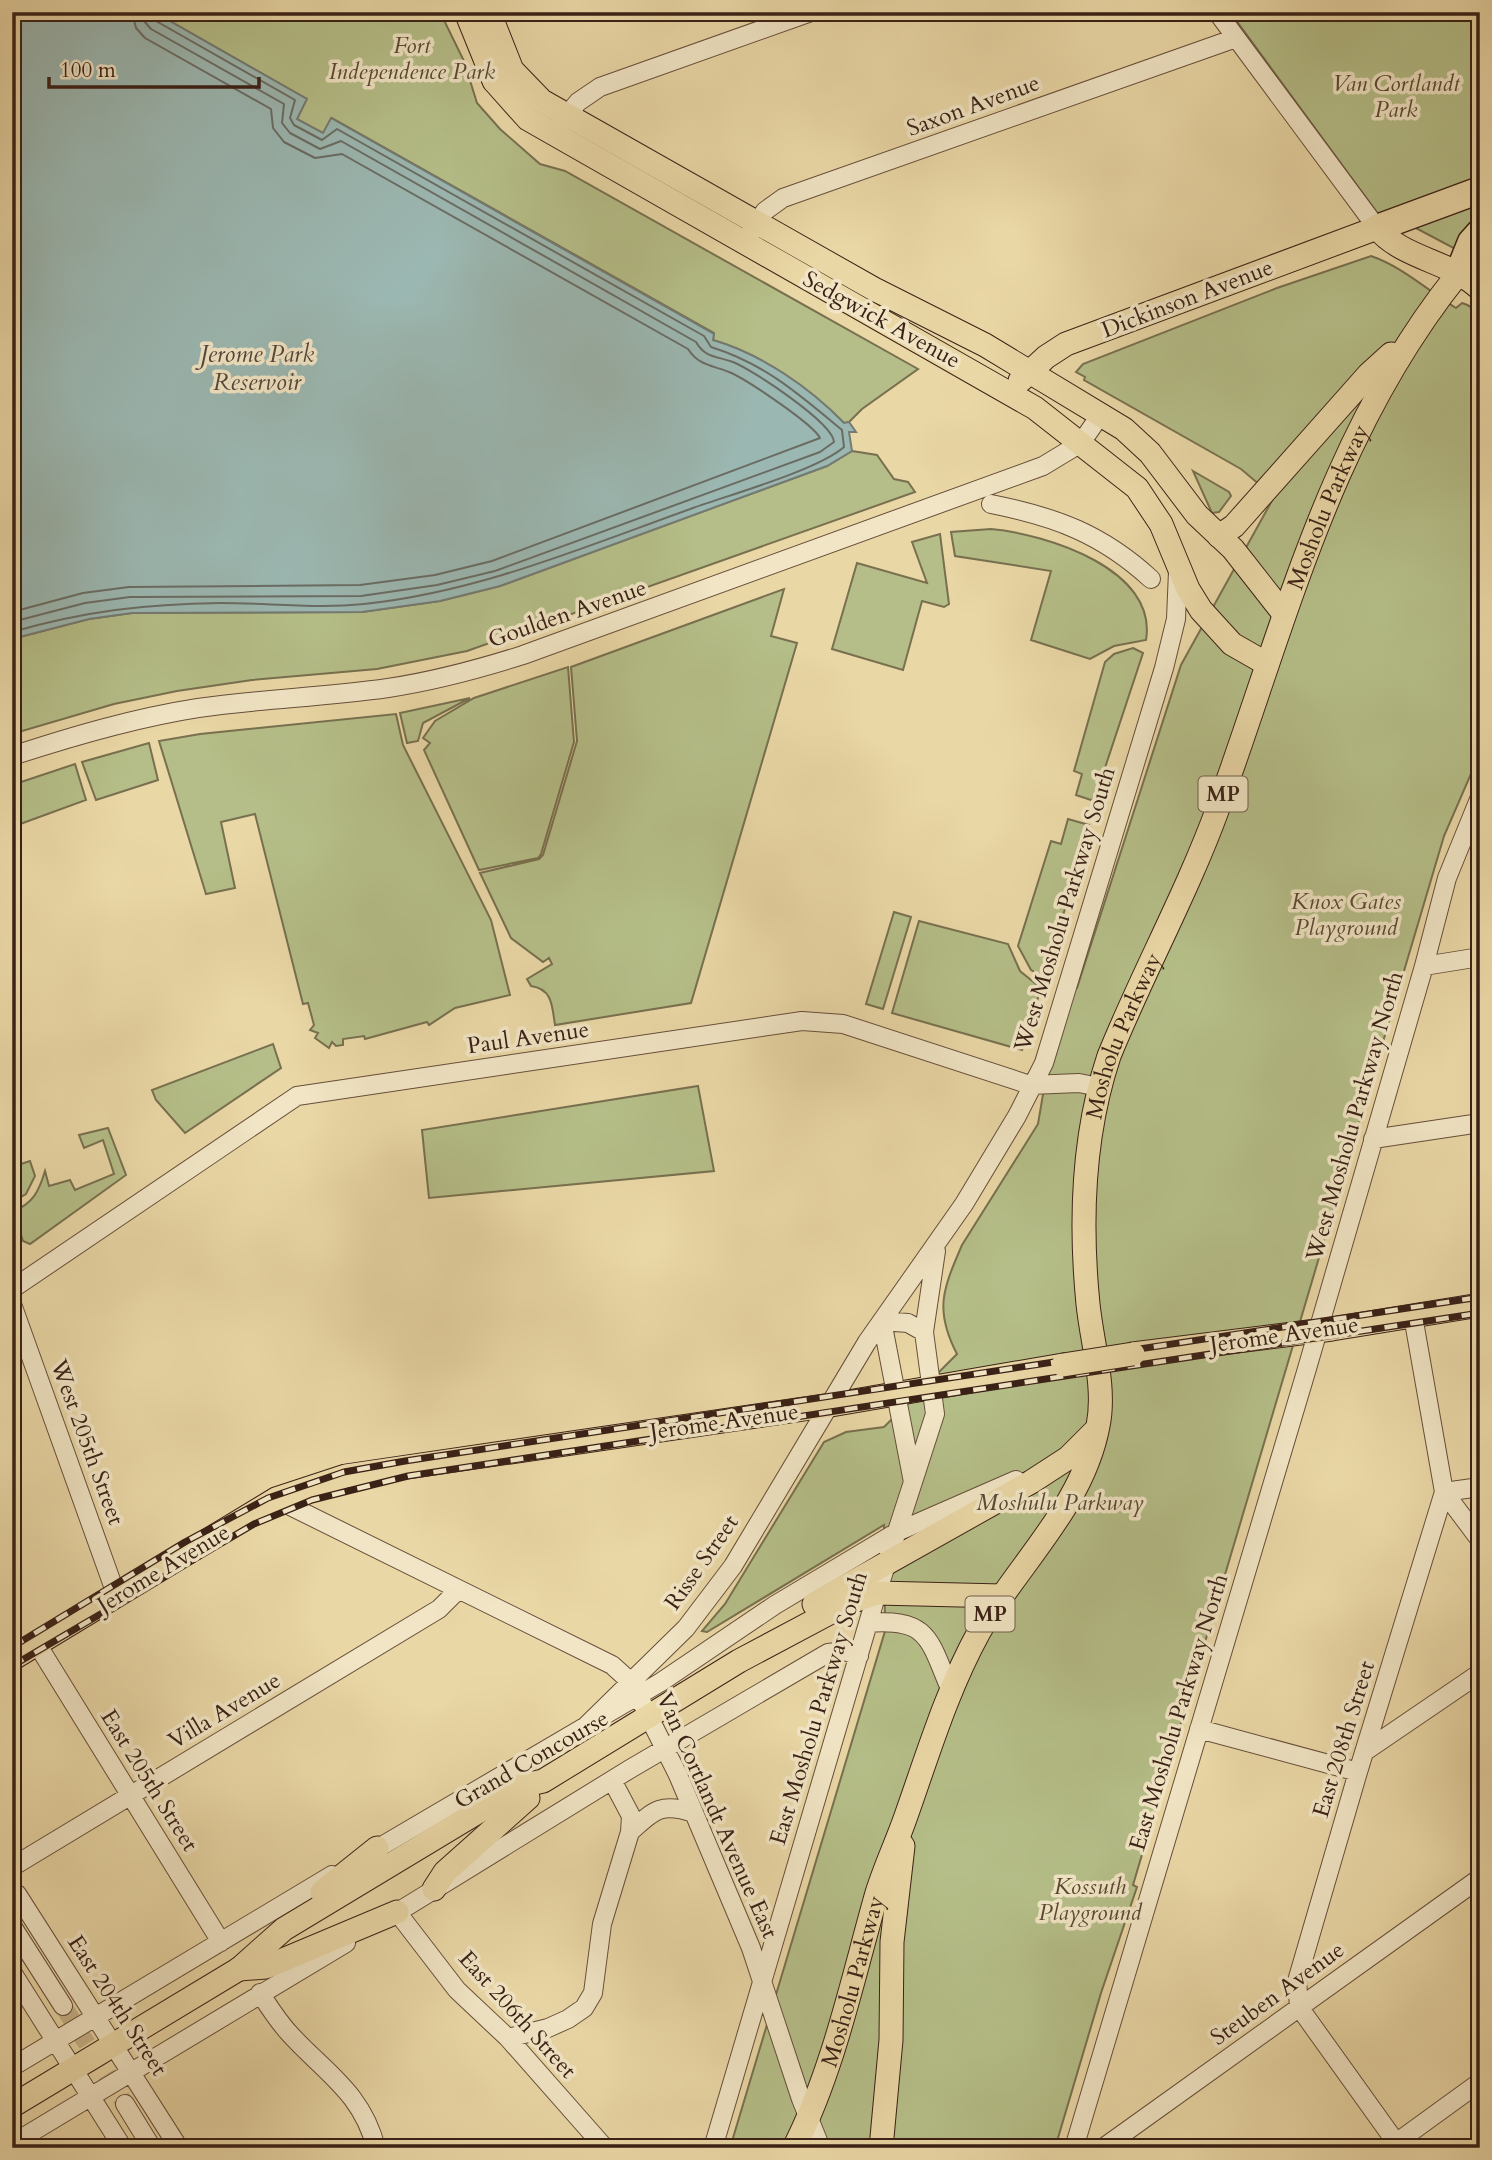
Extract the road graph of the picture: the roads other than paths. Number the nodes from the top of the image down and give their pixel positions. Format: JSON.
{"nodes":[{"id":1,"x":466,"y":12,"type":"edge"},
{"id":2,"x":489,"y":12,"type":"edge"},
{"id":3,"x":811,"y":12,"type":"edge"},
{"id":4,"x":1217,"y":12,"type":"edge"},
{"id":5,"x":1236,"y":37,"type":"junction"},
{"id":6,"x":559,"y":124,"type":"junction"},
{"id":7,"x":1480,"y":190,"type":"edge"},
{"id":8,"x":1377,"y":228,"type":"junction"},
{"id":9,"x":751,"y":232,"type":"junction"},
{"id":10,"x":1480,"y":232,"type":"edge"},
{"id":11,"x":1469,"y":268,"type":"edge"},
{"id":12,"x":1480,"y":289,"type":"edge"},
{"id":13,"x":1409,"y":338,"type":"junction"},
{"id":14,"x":1030,"y":372,"type":"junction"},
{"id":15,"x":1010,"y":391,"type":"junction"},
{"id":16,"x":1101,"y":414,"type":"junction"},
{"id":17,"x":1081,"y":443,"type":"junction"},
{"id":18,"x":991,"y":504,"type":"dead end"},
{"id":19,"x":1219,"y":536,"type":"junction"},
{"id":20,"x":1179,"y":566,"type":"junction"},
{"id":21,"x":1151,"y":579,"type":"dead end"},
{"id":22,"x":1284,"y":614,"type":"junction"},
{"id":23,"x":1267,"y":664,"type":"junction"},
{"id":24,"x":12,"y":756,"type":"edge"},
{"id":25,"x":1480,"y":797,"type":"edge"},
{"id":26,"x":1480,"y":957,"type":"edge"},
{"id":27,"x":1424,"y":966,"type":"junction"},
{"id":28,"x":1030,"y":1085,"type":"junction"},
{"id":29,"x":1099,"y":1087,"type":"junction"},
{"id":30,"x":1480,"y":1123,"type":"edge"},
{"id":31,"x":1373,"y":1139,"type":"junction"},
{"id":32,"x":937,"y":1244,"type":"junction"},
{"id":33,"x":12,"y":1289,"type":"edge"},
{"id":34,"x":12,"y":1304,"type":"edge"},
{"id":35,"x":1480,"y":1305,"type":"edge"},
{"id":36,"x":1413,"y":1316,"type":"junction"},
{"id":37,"x":882,"y":1321,"type":"junction"},
{"id":38,"x":1316,"y":1331,"type":"junction"},
{"id":39,"x":924,"y":1332,"type":"junction"},
{"id":40,"x":933,"y":1388,"type":"junction"},
{"id":41,"x":895,"y":1394,"type":"junction"},
{"id":42,"x":831,"y":1405,"type":"junction"},
{"id":43,"x":1098,"y":1427,"type":"junction"},
{"id":44,"x":1056,"y":1467,"type":"junction"},
{"id":45,"x":914,"y":1485,"type":"junction"},
{"id":46,"x":1480,"y":1487,"type":"edge"},
{"id":47,"x":1444,"y":1492,"type":"junction"},
{"id":48,"x":276,"y":1499,"type":"junction"},
{"id":49,"x":897,"y":1532,"type":"junction"},
{"id":50,"x":1480,"y":1540,"type":"edge"},
{"id":51,"x":888,"y":1560,"type":"junction"},
{"id":52,"x":458,"y":1590,"type":"junction"},
{"id":53,"x":877,"y":1593,"type":"junction"},
{"id":54,"x":1002,"y":1596,"type":"junction"},
{"id":55,"x":117,"y":1597,"type":"junction"},
{"id":56,"x":868,"y":1623,"type":"junction"},
{"id":57,"x":37,"y":1644,"type":"junction"},
{"id":58,"x":859,"y":1656,"type":"junction"},
{"id":59,"x":12,"y":1660,"type":"edge"},
{"id":60,"x":739,"y":1661,"type":"junction"},
{"id":61,"x":1480,"y":1673,"type":"edge"},
{"id":62,"x":635,"y":1689,"type":"junction"},
{"id":63,"x":951,"y":1691,"type":"junction"},
{"id":64,"x":649,"y":1717,"type":"junction"},
{"id":65,"x":585,"y":1727,"type":"joint"},
{"id":66,"x":1199,"y":1729,"type":"junction"},
{"id":67,"x":665,"y":1750,"type":"junction"},
{"id":68,"x":1364,"y":1752,"type":"junction"},
{"id":69,"x":1357,"y":1772,"type":"junction"},
{"id":70,"x":612,"y":1780,"type":"junction"},
{"id":71,"x":535,"y":1790,"type":"junction"},
{"id":72,"x":130,"y":1795,"type":"junction"},
{"id":73,"x":694,"y":1813,"type":"junction"},
{"id":74,"x":907,"y":1815,"type":"junction"},
{"id":75,"x":630,"y":1832,"type":"junction"},
{"id":76,"x":377,"y":1848,"type":"junction"},
{"id":77,"x":12,"y":1867,"type":"edge"},
{"id":78,"x":1480,"y":1878,"type":"edge"},
{"id":79,"x":435,"y":1889,"type":"junction"},
{"id":80,"x":12,"y":1892,"type":"edge"},
{"id":81,"x":397,"y":1912,"type":"junction"},
{"id":82,"x":12,"y":1926,"type":"edge"},
{"id":83,"x":284,"y":1929,"type":"junction"},
{"id":84,"x":221,"y":1942,"type":"junction"},
{"id":85,"x":239,"y":1969,"type":"junction"},
{"id":86,"x":12,"y":1972,"type":"edge"},
{"id":87,"x":763,"y":1984,"type":"junction"},
{"id":88,"x":260,"y":1993,"type":"junction"},
{"id":89,"x":63,"y":2006,"type":"tunnel mouth"},
{"id":90,"x":1299,"y":2007,"type":"junction"},
{"id":91,"x":96,"y":2016,"type":"junction"},
{"id":92,"x":508,"y":2038,"type":"junction"},
{"id":93,"x":55,"y":2040,"type":"junction"},
{"id":94,"x":114,"y":2045,"type":"junction"},
{"id":95,"x":12,"y":2067,"type":"edge"},
{"id":96,"x":73,"y":2070,"type":"junction"},
{"id":97,"x":131,"y":2070,"type":"junction"},
{"id":98,"x":1480,"y":2082,"type":"edge"},
{"id":99,"x":89,"y":2096,"type":"junction"},
{"id":100,"x":125,"y":2104,"type":"tunnel mouth"},
{"id":101,"x":12,"y":2106,"type":"edge"},
{"id":102,"x":807,"y":2116,"type":"junction"},
{"id":103,"x":12,"y":2144,"type":"edge"},
{"id":104,"x":1395,"y":2146,"type":"edge"},
{"id":105,"x":122,"y":2148,"type":"edge"},
{"id":106,"x":152,"y":2148,"type":"edge"},
{"id":107,"x":179,"y":2148,"type":"edge"},
{"id":108,"x":376,"y":2148,"type":"edge"},
{"id":109,"x":605,"y":2148,"type":"edge"},
{"id":110,"x":713,"y":2148,"type":"edge"},
{"id":111,"x":794,"y":2148,"type":"edge"},
{"id":112,"x":821,"y":2148,"type":"edge"},
{"id":113,"x":881,"y":2148,"type":"edge"},
{"id":114,"x":1074,"y":2148,"type":"edge"},
{"id":115,"x":1103,"y":2148,"type":"edge"}],
"edges":[{"from":1,"to":6,"type":"main road","name":"Sedgwick Avenue"},
{"from":2,"to":6,"type":"main road","name":"Sedgwick Avenue"},
{"from":3,"to":6,"type":"street"},
{"from":4,"to":5,"type":"street"},
{"from":5,"to":8,"type":"street"},
{"from":5,"to":9,"type":"street","name":"Saxon Avenue"},
{"from":6,"to":9,"type":"main road","name":"Sedgwick Avenue"},
{"from":7,"to":8,"type":"highway"},
{"from":8,"to":11,"type":"main road"},
{"from":8,"to":14,"type":"main road","name":"Dickinson Avenue"},
{"from":9,"to":14,"type":"main road","name":"Sedgwick Avenue"},
{"from":9,"to":15,"type":"main road","name":"Sedgwick Avenue"},
{"from":10,"to":11,"type":"highway","name":"Mosholu Parkway","number":"MP"},
{"from":11,"to":12,"type":"main road"},
{"from":11,"to":13,"type":"main road","name":"Mosholu Parkway","number":"MP"},
{"from":13,"to":19,"type":"main road"},
{"from":13,"to":22,"type":"main road","name":"Mosholu Parkway","number":"MP"},
{"from":14,"to":15,"type":"main road","name":"Dickinson Avenue"},
{"from":14,"to":16,"type":"main road","name":"Sedgwick Avenue"},
{"from":15,"to":17,"type":"main road","name":"Sedgwick Avenue"},
{"from":16,"to":17,"type":"street","name":"Goulden Avenue"},
{"from":16,"to":19,"type":"main road","name":"Sedgwick Avenue"},
{"from":17,"to":20,"type":"main road","name":"Sedgwick Avenue"},
{"from":17,"to":24,"type":"street","name":"Goulden Avenue"},
{"from":18,"to":21,"type":"street"},
{"from":19,"to":22,"type":"main road","name":"Sedgwick Avenue"},
{"from":20,"to":23,"type":"main road","name":"Sedgwick Avenue"},
{"from":20,"to":28,"type":"street","name":"West Mosholu Parkway South"},
{"from":22,"to":23,"type":"main road","name":"Mosholu Parkway","number":"MP"},
{"from":23,"to":29,"type":"main road","name":"Mosholu Parkway","number":"MP"},
{"from":25,"to":27,"type":"street","name":"West Mosholu Parkway North"},
{"from":26,"to":27,"type":"street"},
{"from":27,"to":31,"type":"street","name":"West Mosholu Parkway North"},
{"from":28,"to":29,"type":"street","name":"Paul Avenue"},
{"from":28,"to":32,"type":"street","name":"West Mosholu Parkway South"},
{"from":28,"to":33,"type":"street","name":"Paul Avenue"},
{"from":29,"to":43,"type":"main road","name":"Mosholu Parkway","number":"MP"},
{"from":30,"to":31,"type":"street"},
{"from":31,"to":38,"type":"street","name":"West Mosholu Parkway North"},
{"from":32,"to":37,"type":"street","name":"West Mosholu Parkway South"},
{"from":32,"to":39,"type":"street","name":"West Mosholu Parkway South"},
{"from":34,"to":55,"type":"street","name":"West 205th Street"},
{"from":35,"to":36,"type":"main road","name":"Jerome Avenue"},
{"from":36,"to":38,"type":"main road","name":"Jerome Avenue"},
{"from":36,"to":47,"type":"street","name":"East 208th Street"},
{"from":37,"to":39,"type":"street"},
{"from":37,"to":41,"type":"street"},
{"from":37,"to":42,"type":"street","name":"West Mosholu Parkway South"},
{"from":38,"to":40,"type":"main road","name":"Jerome Avenue","bridge":true},
{"from":38,"to":66,"type":"street","name":"East Mosholu Parkway North"},
{"from":39,"to":40,"type":"street","name":"West Mosholu Parkway South"},
{"from":40,"to":41,"type":"main road","name":"Jerome Avenue"},
{"from":40,"to":45,"type":"street","name":"East Mosholu Parkway South"},
{"from":41,"to":42,"type":"main road","name":"Jerome Avenue"},
{"from":41,"to":45,"type":"street"},
{"from":42,"to":48,"type":"main road","name":"Jerome Avenue"},
{"from":42,"to":62,"type":"street","name":"Risse Street"},
{"from":43,"to":44,"type":"main road","name":"Grand Concourse"},
{"from":43,"to":54,"type":"main road","name":"Mosholu Parkway","number":"MP"},
{"from":44,"to":49,"type":"street","name":"Grand Concourse"},
{"from":44,"to":51,"type":"main road","name":"Grand Concourse"},
{"from":45,"to":49,"type":"street","name":"East Mosholu Parkway South"},
{"from":46,"to":47,"type":"street"},
{"from":47,"to":50,"type":"street"},
{"from":47,"to":68,"type":"street","name":"East 208th Street"},
{"from":48,"to":52,"type":"street","name":"Van Cortlandt Avenue East"},
{"from":48,"to":55,"type":"main road","name":"Jerome Avenue"},
{"from":49,"to":51,"type":"street","name":"East Mosholu Parkway South"},
{"from":49,"to":62,"type":"street","name":"Grand Concourse"},
{"from":51,"to":53,"type":"street","name":"East Mosholu Parkway South"},
{"from":51,"to":60,"type":"main road","name":"Grand Concourse"},
{"from":52,"to":62,"type":"street","name":"Van Cortlandt Avenue East"},
{"from":52,"to":72,"type":"street","name":"Villa Avenue"},
{"from":53,"to":54,"type":"main road","name":"Grand Concourse"},
{"from":53,"to":56,"type":"street","name":"East Mosholu Parkway South"},
{"from":53,"to":60,"type":"main road","name":"Grand Concourse"},
{"from":54,"to":63,"type":"main road","name":"Mosholu Parkway","number":"MP"},
{"from":55,"to":57,"type":"main road","name":"Jerome Avenue"},
{"from":56,"to":58,"type":"street","name":"East Mosholu Parkway South"},
{"from":56,"to":63,"type":"street"},
{"from":57,"to":59,"type":"main road","name":"Jerome Avenue"},
{"from":57,"to":72,"type":"street","name":"East 205th Street"},
{"from":58,"to":67,"type":"street"},
{"from":58,"to":87,"type":"street","name":"East Mosholu Parkway South"},
{"from":60,"to":64,"type":"main road","name":"Grand Concourse"},
{"from":61,"to":68,"type":"street"},
{"from":62,"to":64,"type":"street","name":"Van Cortlandt Avenue East"},
{"from":62,"to":65,"type":"street","name":"Risse Street"},
{"from":63,"to":74,"type":"main road","name":"Mosholu Parkway","number":"MP"},
{"from":64,"to":67,"type":"street","name":"Van Cortlandt Avenue East"},
{"from":64,"to":71,"type":"main road","name":"Grand Concourse"},
{"from":65,"to":76,"type":"street","name":"Grand Concourse"},
{"from":66,"to":69,"type":"street"},
{"from":66,"to":114,"type":"street","name":"East Mosholu Parkway North"},
{"from":67,"to":70,"type":"street"},
{"from":67,"to":73,"type":"street","name":"Van Cortlandt Avenue East"},
{"from":68,"to":69,"type":"street","name":"East 208th Street"},
{"from":69,"to":90,"type":"street","name":"East 208th Street"},
{"from":70,"to":75,"type":"street"},
{"from":70,"to":79,"type":"street"},
{"from":71,"to":79,"type":"main road"},
{"from":71,"to":83,"type":"main road","name":"Grand Concourse"},
{"from":71,"to":85,"type":"main road","name":"Grand Concourse"},
{"from":72,"to":77,"type":"street","name":"Villa Avenue"},
{"from":72,"to":84,"type":"street","name":"East 205th Street"},
{"from":73,"to":75,"type":"street"},
{"from":73,"to":87,"type":"street","name":"Van Cortlandt Avenue East"},
{"from":74,"to":102,"type":"main road","name":"Mosholu Parkway","number":"MP"},
{"from":74,"to":113,"type":"main road","name":"Mosholu Parkway","number":"MP"},
{"from":75,"to":92,"type":"street"},
{"from":76,"to":83,"type":"main road"},
{"from":76,"to":84,"type":"street","name":"Grand Concourse"},
{"from":78,"to":90,"type":"street","name":"Steuben Avenue"},
{"from":79,"to":81,"type":"street"},
{"from":80,"to":91,"type":"street","name":"East 204th Street"},
{"from":81,"to":85,"type":"main road"},
{"from":81,"to":88,"type":"street"},
{"from":81,"to":92,"type":"street","name":"East 206th Street"},
{"from":82,"to":89,"type":"street","name":"East 204th Street"},
{"from":83,"to":85,"type":"main road","name":"Grand Concourse"},
{"from":84,"to":91,"type":"street","name":"Grand Concourse"},
{"from":85,"to":94,"type":"main road","name":"Grand Concourse"},
{"from":86,"to":93,"type":"street"},
{"from":87,"to":102,"type":"street","name":"Van Cortlandt Avenue East"},
{"from":87,"to":110,"type":"street","name":"East Mosholu Parkway South"},
{"from":88,"to":97,"type":"street"},
{"from":88,"to":108,"type":"street"},
{"from":90,"to":104,"type":"street"},
{"from":90,"to":115,"type":"street","name":"Steuben Avenue"},
{"from":91,"to":93,"type":"street","name":"Grand Concourse"},
{"from":91,"to":94,"type":"street","name":"East 204th Street"},
{"from":92,"to":109,"type":"street","name":"East 206th Street"},
{"from":93,"to":95,"type":"street","name":"Grand Concourse"},
{"from":93,"to":96,"type":"street"},
{"from":94,"to":96,"type":"main road","name":"Grand Concourse"},
{"from":94,"to":97,"type":"street","name":"East 204th Street"},
{"from":96,"to":99,"type":"street"},
{"from":96,"to":101,"type":"main road","name":"Grand Concourse"},
{"from":97,"to":99,"type":"street"},
{"from":97,"to":107,"type":"street","name":"East 204th Street"},
{"from":98,"to":104,"type":"street"},
{"from":99,"to":103,"type":"street"},
{"from":99,"to":105,"type":"street"},
{"from":100,"to":106,"type":"street"},
{"from":102,"to":111,"type":"main road","name":"Mosholu Parkway","number":"MP"},
{"from":102,"to":112,"type":"street","name":"Van Cortlandt Avenue East"}]}
